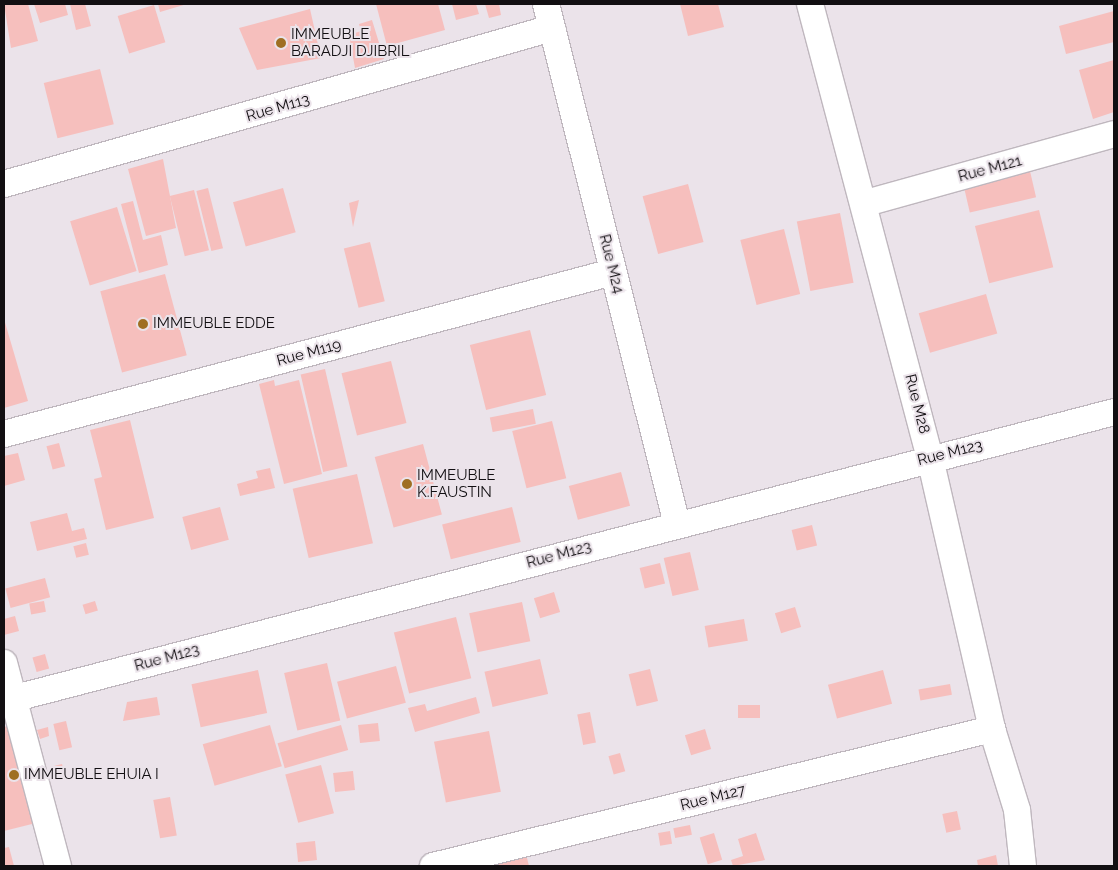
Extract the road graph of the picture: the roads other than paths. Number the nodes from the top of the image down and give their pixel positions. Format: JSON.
{"nodes":[{"id":1,"x":810,"y":4,"type":"edge"},
{"id":2,"x":549,"y":16,"type":"edge"},
{"id":3,"x":1114,"y":134,"type":"edge"},
{"id":4,"x":4,"y":184,"type":"edge"},
{"id":5,"x":866,"y":203,"type":"junction"},
{"id":6,"x":613,"y":272,"type":"junction"},
{"id":7,"x":1114,"y":412,"type":"edge"},
{"id":8,"x":4,"y":434,"type":"edge"},
{"id":9,"x":930,"y":458,"type":"junction"},
{"id":10,"x":677,"y":524,"type":"junction"},
{"id":11,"x":4,"y":663,"type":"edge"},
{"id":12,"x":8,"y":700,"type":"edge"},
{"id":13,"x":992,"y":729,"type":"junction"},
{"id":14,"x":58,"y":866,"type":"edge"},
{"id":15,"x":433,"y":866,"type":"edge"},
{"id":16,"x":1023,"y":866,"type":"edge"}],
"edges":[{"from":1,"to":5,"type":"street","name":"Rue M28"},
{"from":2,"to":4,"type":"street","name":"Rue M113"},
{"from":2,"to":6,"type":"street","name":"Rue M24"},
{"from":3,"to":5,"type":"street","name":"Rue M121"},
{"from":5,"to":9,"type":"street","name":"Rue M28"},
{"from":6,"to":8,"type":"street","name":"Rue M119"},
{"from":6,"to":10,"type":"street","name":"Rue M24"},
{"from":7,"to":9,"type":"street","name":"Rue M123"},
{"from":9,"to":10,"type":"street","name":"Rue M123"},
{"from":9,"to":13,"type":"street","name":"Rue M28"},
{"from":10,"to":12,"type":"street","name":"Rue M123"},
{"from":11,"to":12,"type":"street"},
{"from":12,"to":14,"type":"street"},
{"from":13,"to":15,"type":"street","name":"Rue M127"},
{"from":13,"to":16,"type":"street","name":"Rue M28"}]}
